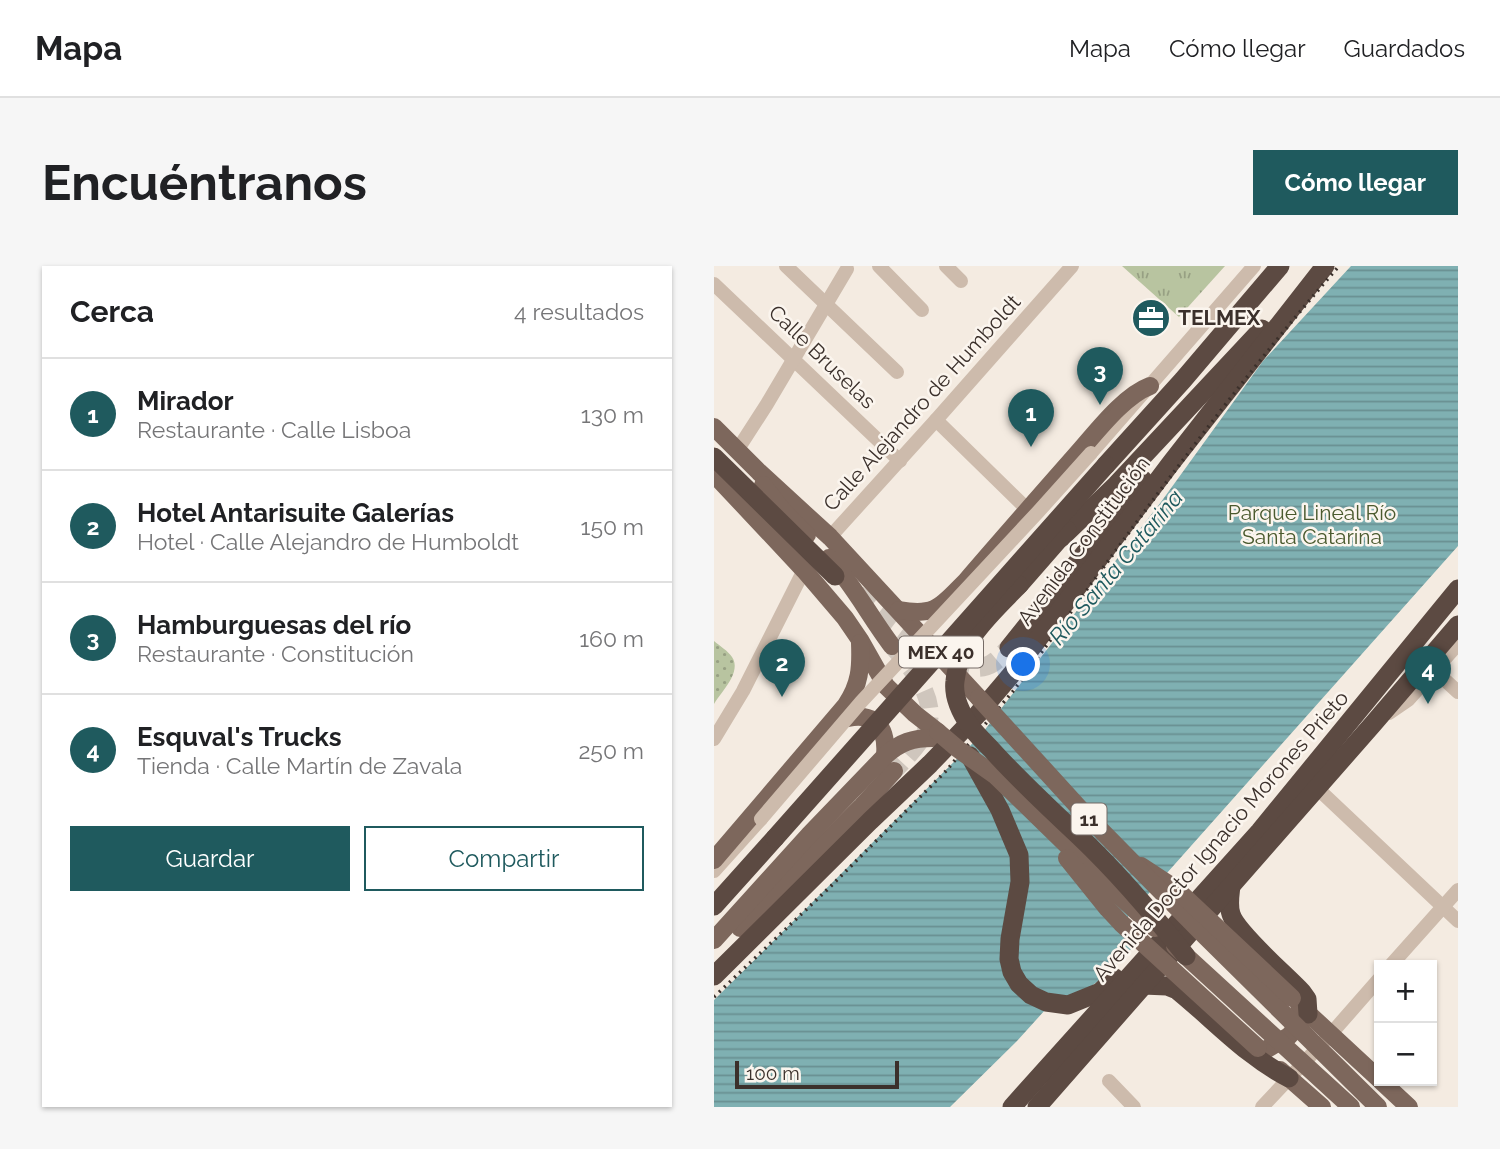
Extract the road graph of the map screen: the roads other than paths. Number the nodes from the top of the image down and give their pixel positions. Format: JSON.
{"nodes":[{"id":1,"x":786,"y":266,"type":"edge"},
{"id":2,"x":879,"y":266,"type":"edge"},
{"id":3,"x":946,"y":266,"type":"edge"},
{"id":4,"x":1072,"y":266,"type":"edge"},
{"id":5,"x":1254,"y":266,"type":"edge"},
{"id":6,"x":1280,"y":266,"type":"edge"},
{"id":7,"x":1324,"y":266,"type":"edge"},
{"id":8,"x":847,"y":270,"type":"dead end"},
{"id":9,"x":961,"y":281,"type":"dead end"},
{"id":10,"x":714,"y":284,"type":"edge"},
{"id":11,"x":826,"y":304,"type":"junction"},
{"id":12,"x":922,"y":310,"type":"dead end"},
{"id":13,"x":794,"y":359,"type":"junction"},
{"id":14,"x":897,"y":372,"type":"dead end"},
{"id":15,"x":1184,"y":380,"type":"junction"},
{"id":16,"x":1150,"y":386,"type":"junction"},
{"id":17,"x":936,"y":420,"type":"junction"},
{"id":18,"x":714,"y":427,"type":"edge"},
{"id":19,"x":738,"y":449,"type":"junction"},
{"id":20,"x":714,"y":457,"type":"edge"},
{"id":21,"x":1098,"y":459,"type":"junction"},
{"id":22,"x":900,"y":461,"type":"junction"},
{"id":23,"x":1171,"y":463,"type":"junction"},
{"id":24,"x":759,"y":472,"type":"junction"},
{"id":25,"x":714,"y":474,"type":"edge"},
{"id":26,"x":1027,"y":509,"type":"junction"},
{"id":27,"x":830,"y":537,"type":"junction"},
{"id":28,"x":1061,"y":538,"type":"junction"},
{"id":29,"x":804,"y":570,"type":"junction"},
{"id":30,"x":835,"y":576,"type":"dead end"},
{"id":31,"x":1458,"y":589,"type":"edge"},
{"id":32,"x":899,"y":610,"type":"junction"},
{"id":33,"x":1458,"y":625,"type":"edge"},
{"id":34,"x":860,"y":639,"type":"junction"},
{"id":35,"x":1458,"y":643,"type":"edge"},
{"id":36,"x":892,"y":646,"type":"tunnel mouth"},
{"id":37,"x":1009,"y":648,"type":"tunnel mouth"},
{"id":38,"x":1434,"y":670,"type":"junction"},
{"id":39,"x":1458,"y":692,"type":"edge"},
{"id":40,"x":831,"y":724,"type":"junction"},
{"id":41,"x":1373,"y":724,"type":"junction"},
{"id":42,"x":936,"y":735,"type":"junction"},
{"id":43,"x":714,"y":739,"type":"edge"},
{"id":44,"x":964,"y":753,"type":"junction"},
{"id":45,"x":1323,"y":754,"type":"junction"},
{"id":46,"x":890,"y":763,"type":"junction"},
{"id":47,"x":1317,"y":788,"type":"junction"},
{"id":48,"x":1042,"y":820,"type":"junction"},
{"id":49,"x":714,"y":860,"type":"edge"},
{"id":50,"x":1131,"y":861,"type":"junction"},
{"id":51,"x":714,"y":871,"type":"edge"},
{"id":52,"x":1231,"y":886,"type":"junction"},
{"id":53,"x":1458,"y":890,"type":"edge"},
{"id":54,"x":714,"y":905,"type":"edge"},
{"id":55,"x":1443,"y":907,"type":"junction"},
{"id":56,"x":1458,"y":921,"type":"edge"},
{"id":57,"x":714,"y":940,"type":"edge"},
{"id":58,"x":714,"y":952,"type":"edge"},
{"id":59,"x":1186,"y":956,"type":"junction"},
{"id":60,"x":1395,"y":960,"type":"edge"},
{"id":61,"x":714,"y":976,"type":"edge"},
{"id":62,"x":1143,"y":985,"type":"junction"},
{"id":63,"x":1374,"y":985,"type":"edge"},
{"id":64,"x":1308,"y":1014,"type":"junction"},
{"id":65,"x":1330,"y":1035,"type":"junction"},
{"id":66,"x":1260,"y":1050,"type":"junction"},
{"id":67,"x":1365,"y":1066,"type":"junction"},
{"id":68,"x":1374,"y":1074,"type":"edge"},
{"id":69,"x":1289,"y":1078,"type":"junction"},
{"id":70,"x":1109,"y":1081,"type":"dead end"},
{"id":71,"x":1386,"y":1086,"type":"edge"},
{"id":72,"x":1320,"y":1105,"type":"edge"},
{"id":73,"x":1012,"y":1107,"type":"edge"},
{"id":74,"x":1037,"y":1107,"type":"edge"},
{"id":75,"x":1134,"y":1107,"type":"edge"},
{"id":76,"x":1262,"y":1107,"type":"edge"},
{"id":77,"x":1351,"y":1107,"type":"edge"},
{"id":78,"x":1378,"y":1107,"type":"edge"},
{"id":79,"x":1409,"y":1107,"type":"edge"}],
"edges":[{"from":1,"to":11,"type":"street"},
{"from":2,"to":12,"type":"street"},
{"from":3,"to":9,"type":"street"},
{"from":4,"to":17,"type":"street","name":"Calle Alejandro de Humboldt"},
{"from":5,"to":16,"type":"street"},
{"from":6,"to":15,"type":"highway","name":"Avenida Constitución","number":"MEX 40"},
{"from":7,"to":23,"type":"highway","name":"Avenida Constitución","number":"MEX 40"},
{"from":7,"to":28,"type":"highway"},
{"from":8,"to":11,"type":"street"},
{"from":10,"to":13,"type":"street","name":"Calle Bruselas"},
{"from":11,"to":13,"type":"street"},
{"from":11,"to":14,"type":"street"},
{"from":13,"to":19,"type":"street"},
{"from":13,"to":22,"type":"street","name":"Calle Bruselas"},
{"from":15,"to":21,"type":"highway","name":"Avenida Constitución","number":"MEX 40"},
{"from":15,"to":28,"type":"highway"},
{"from":16,"to":21,"type":"street"},
{"from":16,"to":26,"type":"main road"},
{"from":17,"to":22,"type":"street","name":"Calle Alejandro de Humboldt"},
{"from":17,"to":26,"type":"street"},
{"from":18,"to":19,"type":"main road","number":"11"},
{"from":19,"to":24,"type":"main road","number":"11"},
{"from":20,"to":30,"type":"highway"},
{"from":21,"to":51,"type":"street","bridge":true},
{"from":21,"to":54,"type":"highway","name":"Avenida Constitución","number":"MEX 40","bridge":true},
{"from":22,"to":27,"type":"street","name":"Calle Alejandro de Humboldt"},
{"from":23,"to":37,"type":"highway"},
{"from":23,"to":61,"type":"highway","name":"Avenida Constitución","number":"MEX 40"},
{"from":24,"to":27,"type":"main road","number":"11"},
{"from":24,"to":36,"type":"main road"},
{"from":25,"to":29,"type":"main road","number":"11"},
{"from":26,"to":32,"type":"main road"},
{"from":27,"to":32,"type":"main road","number":"11"},
{"from":28,"to":59,"type":"highway","bridge":true},
{"from":29,"to":34,"type":"main road","number":"11"},
{"from":29,"to":43,"type":"street"},
{"from":31,"to":45,"type":"highway","name":"Avenida Doctor Ignacio Morones Prieto"},
{"from":32,"to":50,"type":"main road","number":"11","bridge":true},
{"from":33,"to":41,"type":"highway","name":"Avenida Doctor Ignacio Morones Prieto"},
{"from":34,"to":40,"type":"main road"},
{"from":34,"to":42,"type":"main road","number":"11"},
{"from":35,"to":38,"type":"street"},
{"from":38,"to":39,"type":"street"},
{"from":38,"to":41,"type":"street"},
{"from":40,"to":46,"type":"main road"},
{"from":40,"to":49,"type":"main road"},
{"from":41,"to":47,"type":"highway","name":"Avenida Doctor Ignacio Morones Prieto"},
{"from":42,"to":44,"type":"main road","number":"11","bridge":true},
{"from":42,"to":46,"type":"main road"},
{"from":44,"to":45,"type":"highway"},
{"from":44,"to":48,"type":"main road","number":"11","bridge":true},
{"from":45,"to":73,"type":"highway","name":"Avenida Doctor Ignacio Morones Prieto"},
{"from":46,"to":57,"type":"main road"},
{"from":46,"to":58,"type":"main road"},
{"from":47,"to":52,"type":"highway","name":"Avenida Doctor Ignacio Morones Prieto"},
{"from":47,"to":55,"type":"street"},
{"from":48,"to":59,"type":"main road","number":"11","bridge":true},
{"from":48,"to":66,"type":"main road","bridge":true},
{"from":50,"to":64,"type":"main road","bridge":true},
{"from":50,"to":78,"type":"main road","number":"11","bridge":true},
{"from":52,"to":62,"type":"highway","name":"Avenida Doctor Ignacio Morones Prieto"},
{"from":52,"to":64,"type":"highway"},
{"from":53,"to":55,"type":"street"},
{"from":55,"to":56,"type":"street"},
{"from":55,"to":60,"type":"street"},
{"from":59,"to":77,"type":"main road","number":"11","bridge":true},
{"from":62,"to":69,"type":"highway"},
{"from":62,"to":74,"type":"highway","name":"Avenida Doctor Ignacio Morones Prieto"},
{"from":63,"to":65,"type":"street"},
{"from":64,"to":65,"type":"main road"},
{"from":64,"to":66,"type":"main road"},
{"from":65,"to":67,"type":"main road"},
{"from":65,"to":69,"type":"street"},
{"from":66,"to":69,"type":"main road"},
{"from":67,"to":68,"type":"main road"},
{"from":67,"to":72,"type":"main road"},
{"from":69,"to":72,"type":"main road"},
{"from":69,"to":76,"type":"street"},
{"from":70,"to":75,"type":"street"},
{"from":71,"to":79,"type":"main road"}]}
